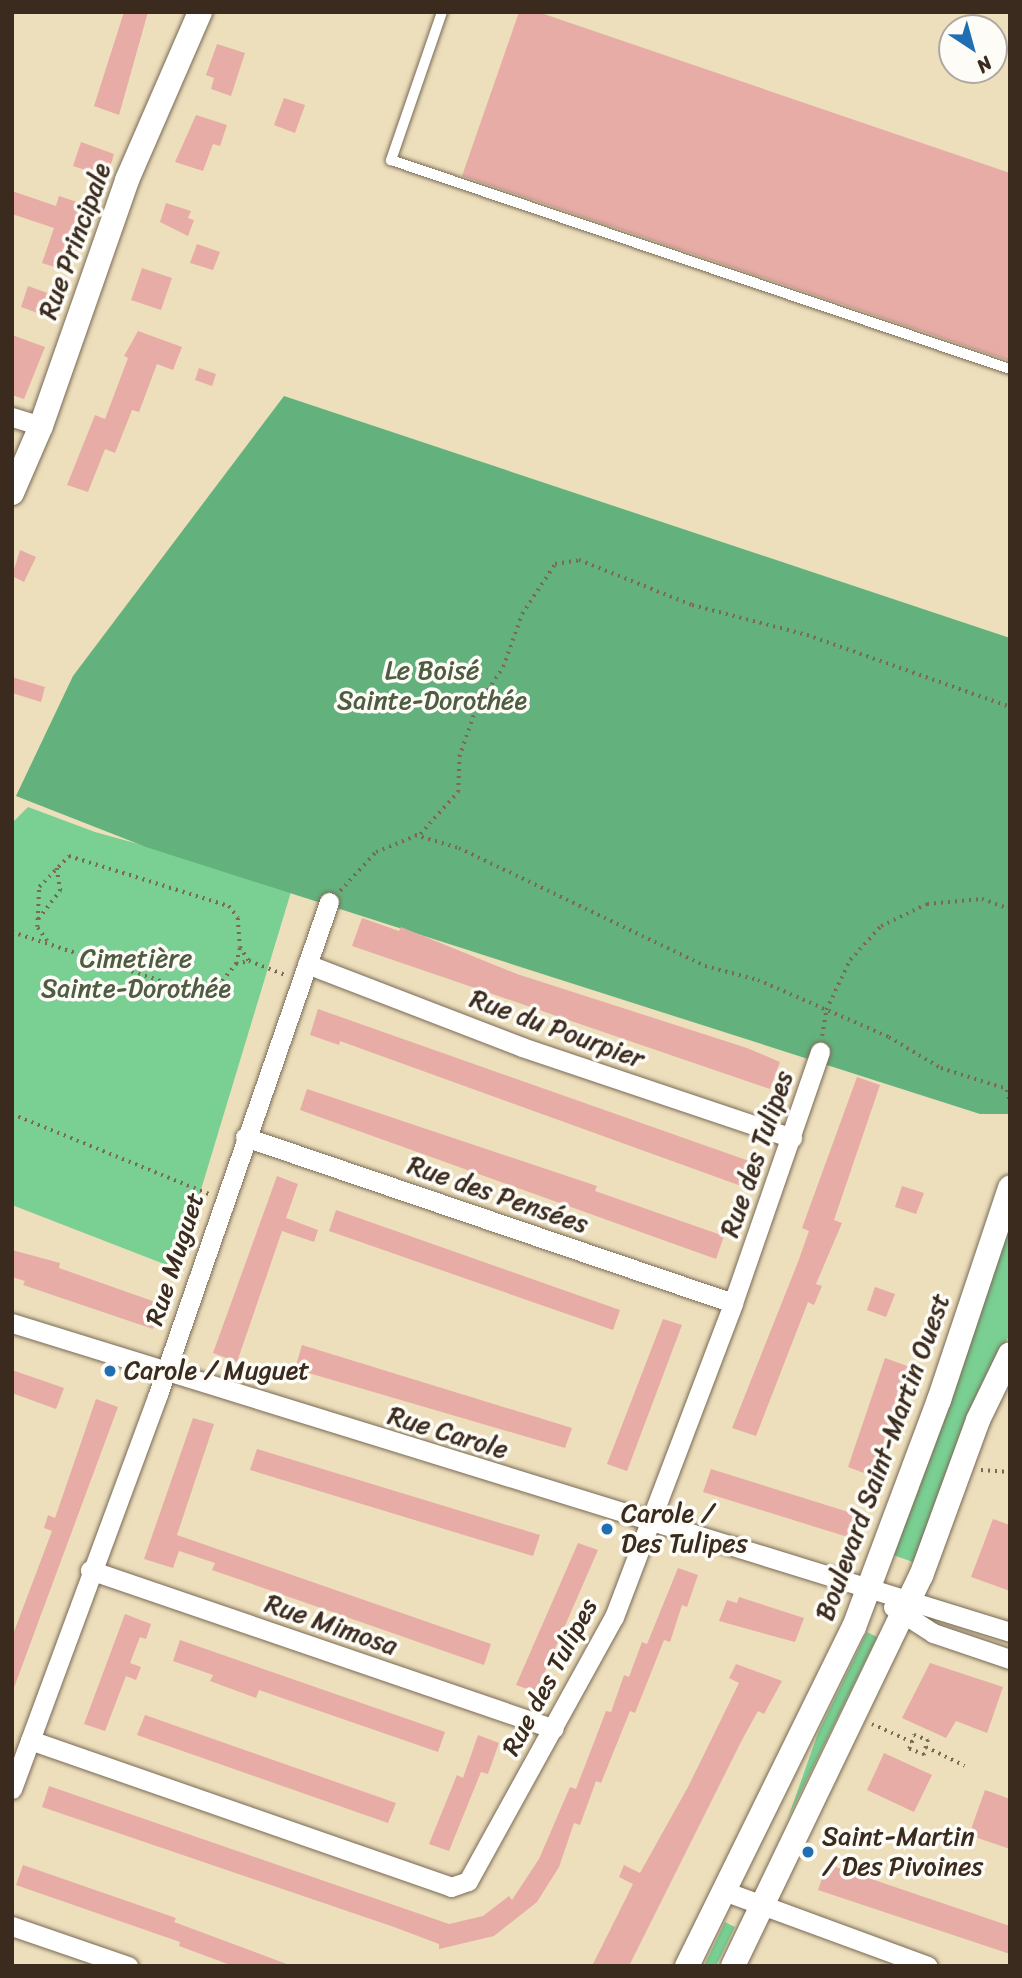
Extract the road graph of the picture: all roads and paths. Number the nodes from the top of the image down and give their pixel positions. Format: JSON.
{"nodes":[{"id":1,"x":200,"y":12,"type":"edge"},
{"id":2,"x":442,"y":12,"type":"edge"},
{"id":3,"x":1010,"y":369,"type":"edge"},
{"id":4,"x":12,"y":417,"type":"edge"},
{"id":5,"x":41,"y":426,"type":"junction"},
{"id":6,"x":12,"y":493,"type":"edge"},
{"id":7,"x":1010,"y":707,"type":"edge"},
{"id":8,"x":415,"y":835,"type":"junction"},
{"id":9,"x":56,"y":866,"type":"junction"},
{"id":10,"x":329,"y":902,"type":"joint"},
{"id":11,"x":1010,"y":909,"type":"edge"},
{"id":12,"x":37,"y":920,"type":"junction"},
{"id":13,"x":12,"y":932,"type":"edge"},
{"id":14,"x":47,"y":941,"type":"junction"},
{"id":15,"x":240,"y":947,"type":"junction"},
{"id":16,"x":249,"y":961,"type":"junction"},
{"id":17,"x":236,"y":964,"type":"junction"},
{"id":18,"x":304,"y":972,"type":"junction"},
{"id":19,"x":826,"y":1010,"type":"junction"},
{"id":20,"x":820,"y":1052,"type":"joint"},
{"id":21,"x":1008,"y":1090,"type":"edge"},
{"id":22,"x":1010,"y":1102,"type":"edge"},
{"id":23,"x":12,"y":1114,"type":"edge"},
{"id":24,"x":245,"y":1137,"type":"junction"},
{"id":25,"x":792,"y":1138,"type":"junction"},
{"id":26,"x":1010,"y":1188,"type":"edge"},
{"id":27,"x":222,"y":1200,"type":"junction"},
{"id":28,"x":733,"y":1303,"type":"junction"},
{"id":29,"x":12,"y":1323,"type":"edge"},
{"id":30,"x":1010,"y":1354,"type":"edge"},
{"id":31,"x":165,"y":1374,"type":"junction"},
{"id":32,"x":978,"y":1469,"type":"dead end"},
{"id":33,"x":1010,"y":1472,"type":"edge"},
{"id":34,"x":648,"y":1522,"type":"junction"},
{"id":35,"x":90,"y":1570,"type":"junction"},
{"id":36,"x":868,"y":1591,"type":"junction"},
{"id":37,"x":906,"y":1607,"type":"junction"},
{"id":38,"x":1010,"y":1632,"type":"edge"},
{"id":39,"x":1010,"y":1659,"type":"edge"},
{"id":40,"x":871,"y":1723,"type":"dead end"},
{"id":41,"x":554,"y":1729,"type":"junction"},
{"id":42,"x":30,"y":1740,"type":"junction"},
{"id":43,"x":912,"y":1742,"type":"junction"},
{"id":44,"x":926,"y":1747,"type":"junction"},
{"id":45,"x":965,"y":1766,"type":"dead end"},
{"id":46,"x":12,"y":1789,"type":"edge"},
{"id":47,"x":724,"y":1891,"type":"junction"},
{"id":48,"x":762,"y":1907,"type":"junction"},
{"id":49,"x":12,"y":1926,"type":"edge"},
{"id":50,"x":128,"y":1966,"type":"edge"},
{"id":51,"x":687,"y":1966,"type":"edge"},
{"id":52,"x":733,"y":1966,"type":"edge"},
{"id":53,"x":928,"y":1966,"type":"edge"}],
"edges":[{"from":1,"to":5,"type":"street","name":"Rue Principale"},
{"from":2,"to":3,"type":"lane"},
{"from":4,"to":5,"type":"street"},
{"from":5,"to":6,"type":"street","name":"Rue Principale"},
{"from":7,"to":8,"type":"path"},
{"from":8,"to":10,"type":"path"},
{"from":8,"to":19,"type":"path"},
{"from":9,"to":12,"type":"path"},
{"from":9,"to":12,"type":"path"},
{"from":9,"to":15,"type":"path"},
{"from":10,"to":18,"type":"street","name":"Rue Muguet"},
{"from":11,"to":19,"type":"path"},
{"from":12,"to":14,"type":"path"},
{"from":13,"to":14,"type":"path"},
{"from":14,"to":17,"type":"path"},
{"from":15,"to":16,"type":"path"},
{"from":15,"to":17,"type":"path"},
{"from":16,"to":17,"type":"path"},
{"from":16,"to":18,"type":"path"},
{"from":18,"to":24,"type":"street","name":"Rue Muguet"},
{"from":18,"to":25,"type":"street","name":"Rue du Pourpier"},
{"from":19,"to":20,"type":"path"},
{"from":19,"to":21,"type":"path"},
{"from":20,"to":25,"type":"street","name":"Rue des Tulipes"},
{"from":21,"to":22,"type":"path"},
{"from":23,"to":27,"type":"path"},
{"from":24,"to":27,"type":"street","name":"Rue Muguet"},
{"from":24,"to":28,"type":"street","name":"Rue des Pensées"},
{"from":25,"to":28,"type":"street","name":"Rue des Tulipes"},
{"from":26,"to":36,"type":"street","name":"Boulevard Saint-Martin Ouest"},
{"from":27,"to":31,"type":"street","name":"Rue Muguet"},
{"from":28,"to":34,"type":"street","name":"Rue des Tulipes"},
{"from":29,"to":31,"type":"street","name":"Rue Carole"},
{"from":30,"to":37,"type":"street"},
{"from":31,"to":34,"type":"street","name":"Rue Carole"},
{"from":31,"to":35,"type":"street","name":"Rue Muguet"},
{"from":32,"to":33,"type":"path"},
{"from":34,"to":36,"type":"street","name":"Rue Carole"},
{"from":34,"to":41,"type":"street","name":"Rue des Tulipes"},
{"from":35,"to":41,"type":"street","name":"Rue Mimosa"},
{"from":35,"to":42,"type":"street","name":"Rue Muguet"},
{"from":36,"to":37,"type":"street","name":"Rue Carole"},
{"from":36,"to":47,"type":"street","name":"Boulevard Saint-Martin Ouest"},
{"from":37,"to":38,"type":"street"},
{"from":37,"to":39,"type":"street","name":"Rue Carole"},
{"from":37,"to":48,"type":"street"},
{"from":40,"to":43,"type":"path"},
{"from":41,"to":42,"type":"street","name":"Rue des Tulipes"},
{"from":42,"to":46,"type":"street","name":"Rue Muguet"},
{"from":43,"to":44,"type":"path"},
{"from":43,"to":44,"type":"path"},
{"from":44,"to":45,"type":"path"},
{"from":47,"to":48,"type":"street"},
{"from":47,"to":51,"type":"street","name":"Boulevard Saint-Martin Ouest"},
{"from":48,"to":52,"type":"street"},
{"from":48,"to":53,"type":"street"},
{"from":49,"to":50,"type":"street"}]}
